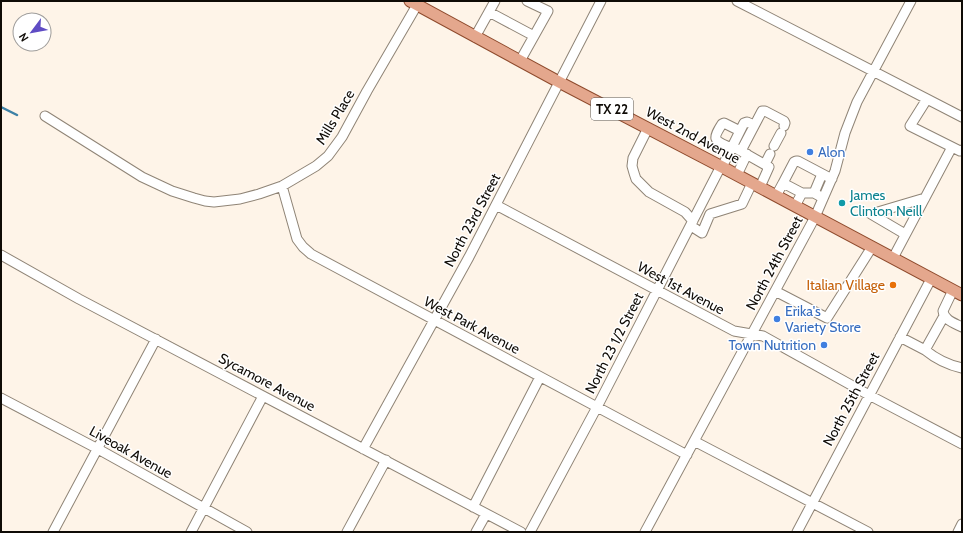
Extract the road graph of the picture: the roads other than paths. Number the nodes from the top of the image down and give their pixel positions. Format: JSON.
{"nodes":[{"id":1,"x":494,"y":1,"type":"edge"},
{"id":2,"x":527,"y":1,"type":"edge"},
{"id":3,"x":602,"y":1,"type":"edge"},
{"id":4,"x":737,"y":1,"type":"edge"},
{"id":5,"x":911,"y":1,"type":"edge"},
{"id":6,"x":413,"y":3,"type":"edge"},
{"id":7,"x":488,"y":12,"type":"junction"},
{"id":8,"x":534,"y":36,"type":"junction"},
{"id":9,"x":475,"y":37,"type":"junction"},
{"id":10,"x":520,"y":61,"type":"junction"},
{"id":11,"x":873,"y":71,"type":"junction"},
{"id":12,"x":559,"y":82,"type":"junction"},
{"id":13,"x":927,"y":99,"type":"junction"},
{"id":14,"x":45,"y":116,"type":"dead end"},
{"id":15,"x":962,"y":117,"type":"edge"},
{"id":16,"x":754,"y":125,"type":"junction"},
{"id":17,"x":648,"y":128,"type":"junction"},
{"id":18,"x":740,"y":131,"type":"junction"},
{"id":19,"x":732,"y":147,"type":"junction"},
{"id":20,"x":952,"y":147,"type":"junction"},
{"id":21,"x":962,"y":150,"type":"edge"},
{"id":22,"x":744,"y":152,"type":"junction"},
{"id":23,"x":765,"y":164,"type":"junction"},
{"id":24,"x":722,"y":167,"type":"junction"},
{"id":25,"x":822,"y":174,"type":"junction"},
{"id":26,"x":737,"y":175,"type":"junction"},
{"id":27,"x":832,"y":179,"type":"junction"},
{"id":28,"x":783,"y":183,"type":"junction"},
{"id":29,"x":756,"y":185,"type":"junction"},
{"id":30,"x":282,"y":186,"type":"junction"},
{"id":31,"x":802,"y":193,"type":"junction"},
{"id":32,"x":814,"y":193,"type":"junction"},
{"id":33,"x":776,"y":196,"type":"junction"},
{"id":34,"x":823,"y":198,"type":"junction"},
{"id":35,"x":925,"y":198,"type":"junction"},
{"id":36,"x":496,"y":205,"type":"junction"},
{"id":37,"x":795,"y":206,"type":"junction"},
{"id":38,"x":815,"y":216,"type":"junction"},
{"id":39,"x":692,"y":223,"type":"junction"},
{"id":40,"x":905,"y":234,"type":"junction"},
{"id":41,"x":872,"y":247,"type":"junction"},
{"id":42,"x":1,"y":256,"type":"edge"},
{"id":43,"x":892,"y":258,"type":"junction"},
{"id":44,"x":931,"y":279,"type":"junction"},
{"id":45,"x":656,"y":291,"type":"junction"},
{"id":46,"x":775,"y":291,"type":"junction"},
{"id":47,"x":957,"y":293,"type":"edge"},
{"id":48,"x":944,"y":316,"type":"junction"},
{"id":49,"x":434,"y":320,"type":"junction"},
{"id":50,"x":962,"y":327,"type":"edge"},
{"id":51,"x":752,"y":334,"type":"junction"},
{"id":52,"x":900,"y":337,"type":"junction"},
{"id":53,"x":156,"y":339,"type":"junction"},
{"id":54,"x":925,"y":350,"type":"junction"},
{"id":55,"x":962,"y":368,"type":"edge"},
{"id":56,"x":540,"y":377,"type":"junction"},
{"id":57,"x":869,"y":395,"type":"junction"},
{"id":58,"x":263,"y":396,"type":"junction"},
{"id":59,"x":1,"y":398,"type":"edge"},
{"id":60,"x":597,"y":407,"type":"junction"},
{"id":61,"x":694,"y":441,"type":"junction"},
{"id":62,"x":962,"y":444,"type":"edge"},
{"id":63,"x":98,"y":449,"type":"junction"},
{"id":64,"x":363,"y":449,"type":"junction"},
{"id":65,"x":687,"y":454,"type":"junction"},
{"id":66,"x":386,"y":460,"type":"junction"},
{"id":67,"x":812,"y":503,"type":"junction"},
{"id":68,"x":473,"y":507,"type":"junction"},
{"id":69,"x":204,"y":508,"type":"junction"},
{"id":70,"x":486,"y":514,"type":"junction"},
{"id":71,"x":962,"y":524,"type":"edge"},
{"id":72,"x":53,"y":532,"type":"edge"},
{"id":73,"x":191,"y":532,"type":"edge"},
{"id":74,"x":247,"y":532,"type":"edge"},
{"id":75,"x":347,"y":532,"type":"edge"},
{"id":76,"x":476,"y":532,"type":"edge"},
{"id":77,"x":522,"y":532,"type":"edge"},
{"id":78,"x":530,"y":532,"type":"edge"},
{"id":79,"x":645,"y":532,"type":"edge"},
{"id":80,"x":797,"y":532,"type":"edge"},
{"id":81,"x":868,"y":532,"type":"edge"},
{"id":82,"x":958,"y":532,"type":"edge"}],
"edges":[{"from":1,"to":7,"type":"street"},
{"from":2,"to":8,"type":"street"},
{"from":3,"to":12,"type":"street","name":"North 23rd Street"},
{"from":4,"to":11,"type":"street"},
{"from":5,"to":11,"type":"street","name":"North 24th Street"},
{"from":6,"to":9,"type":"main road","name":"West 2nd Avenue","number":"TX 22"},
{"from":6,"to":30,"type":"street","name":"Mills Place"},
{"from":7,"to":8,"type":"street"},
{"from":7,"to":9,"type":"street"},
{"from":8,"to":10,"type":"street"},
{"from":9,"to":10,"type":"main road","name":"West 2nd Avenue","number":"TX 22"},
{"from":10,"to":12,"type":"main road","name":"West 2nd Avenue","number":"TX 22"},
{"from":11,"to":13,"type":"street"},
{"from":11,"to":27,"type":"street","name":"North 24th Street"},
{"from":12,"to":17,"type":"main road","name":"West 2nd Avenue","number":"TX 22"},
{"from":12,"to":36,"type":"street","name":"North 23rd Street"},
{"from":13,"to":15,"type":"street"},
{"from":13,"to":20,"type":"street"},
{"from":14,"to":30,"type":"street","name":"Mills Place"},
{"from":16,"to":18,"type":"street"},
{"from":16,"to":22,"type":"street"},
{"from":16,"to":23,"type":"street"},
{"from":17,"to":24,"type":"main road","name":"West 2nd Avenue","number":"TX 22"},
{"from":17,"to":39,"type":"street"},
{"from":18,"to":19,"type":"street","name":"North 23 1/2 Street"},
{"from":18,"to":19,"type":"street"},
{"from":19,"to":22,"type":"street"},
{"from":19,"to":24,"type":"street","name":"North 23 1/2 Street"},
{"from":20,"to":21,"type":"street"},
{"from":20,"to":35,"type":"street"},
{"from":22,"to":23,"type":"street"},
{"from":22,"to":26,"type":"street"},
{"from":23,"to":29,"type":"street"},
{"from":24,"to":26,"type":"main road","name":"West 2nd Avenue","number":"TX 22"},
{"from":24,"to":39,"type":"street","name":"North 23 1/2 Street"},
{"from":25,"to":27,"type":"street"},
{"from":25,"to":28,"type":"street"},
{"from":25,"to":32,"type":"street"},
{"from":26,"to":29,"type":"main road","name":"West 2nd Avenue","number":"TX 22"},
{"from":27,"to":34,"type":"street","name":"North 24th Street"},
{"from":28,"to":31,"type":"street"},
{"from":28,"to":33,"type":"street"},
{"from":29,"to":33,"type":"main road","name":"West 2nd Avenue","number":"TX 22"},
{"from":29,"to":39,"type":"street"},
{"from":30,"to":49,"type":"street","name":"West Park Avenue"},
{"from":31,"to":32,"type":"street"},
{"from":31,"to":37,"type":"street"},
{"from":32,"to":34,"type":"street"},
{"from":33,"to":37,"type":"main road","name":"West 2nd Avenue","number":"TX 22"},
{"from":34,"to":38,"type":"street","name":"North 24th Street"},
{"from":35,"to":40,"type":"street"},
{"from":35,"to":40,"type":"street"},
{"from":36,"to":45,"type":"street","name":"West 1st Avenue"},
{"from":36,"to":49,"type":"street","name":"North 23rd Street"},
{"from":37,"to":38,"type":"main road","name":"West 2nd Avenue","number":"TX 22"},
{"from":38,"to":41,"type":"main road","name":"West 2nd Avenue","number":"TX 22"},
{"from":38,"to":46,"type":"street","name":"North 24th Street"},
{"from":39,"to":45,"type":"street","name":"North 23 1/2 Street"},
{"from":40,"to":43,"type":"street"},
{"from":41,"to":43,"type":"main road","name":"West 2nd Avenue","number":"TX 22"},
{"from":41,"to":46,"type":"street"},
{"from":42,"to":53,"type":"street","name":"Sycamore Avenue"},
{"from":43,"to":44,"type":"main road","name":"West 2nd Avenue","number":"TX 22"},
{"from":44,"to":47,"type":"main road","name":"West 2nd Avenue","number":"TX 22"},
{"from":44,"to":52,"type":"street","name":"North 25th Street"},
{"from":45,"to":51,"type":"street","name":"West 1st Avenue"},
{"from":45,"to":60,"type":"street","name":"North 23 1/2 Street"},
{"from":46,"to":51,"type":"street","name":"North 24th Street"},
{"from":47,"to":48,"type":"street"},
{"from":48,"to":50,"type":"street"},
{"from":48,"to":54,"type":"street"},
{"from":49,"to":56,"type":"street","name":"West Park Avenue"},
{"from":49,"to":64,"type":"street","name":"North 23rd Street"},
{"from":51,"to":57,"type":"street","name":"West 1st Avenue"},
{"from":51,"to":61,"type":"street","name":"North 24th Street"},
{"from":52,"to":54,"type":"street"},
{"from":52,"to":57,"type":"street","name":"North 25th Street"},
{"from":53,"to":58,"type":"street","name":"Sycamore Avenue"},
{"from":53,"to":63,"type":"street"},
{"from":54,"to":55,"type":"street"},
{"from":56,"to":60,"type":"street","name":"West Park Avenue"},
{"from":56,"to":68,"type":"street"},
{"from":57,"to":62,"type":"street","name":"West 1st Avenue"},
{"from":57,"to":67,"type":"street","name":"North 25th Street"},
{"from":58,"to":64,"type":"street","name":"Sycamore Avenue"},
{"from":58,"to":69,"type":"street"},
{"from":59,"to":63,"type":"street","name":"Liveoak Avenue"},
{"from":60,"to":65,"type":"street","name":"West Park Avenue"},
{"from":60,"to":78,"type":"street","name":"North 23 1/2 Street"},
{"from":61,"to":65,"type":"street","name":"North 24th Street"},
{"from":61,"to":67,"type":"street"},
{"from":63,"to":69,"type":"street","name":"Liveoak Avenue"},
{"from":63,"to":72,"type":"street"},
{"from":64,"to":66,"type":"street","name":"Sycamore Avenue"},
{"from":65,"to":79,"type":"street","name":"North 24th Street"},
{"from":66,"to":68,"type":"street","name":"Sycamore Avenue"},
{"from":66,"to":75,"type":"street"},
{"from":67,"to":80,"type":"street","name":"North 25th Street"},
{"from":67,"to":81,"type":"street"},
{"from":68,"to":70,"type":"street","name":"Sycamore Avenue"},
{"from":69,"to":73,"type":"street"},
{"from":69,"to":74,"type":"street","name":"Liveoak Avenue"},
{"from":70,"to":76,"type":"street"},
{"from":70,"to":77,"type":"street","name":"Sycamore Avenue"},
{"from":71,"to":82,"type":"street"}]}
